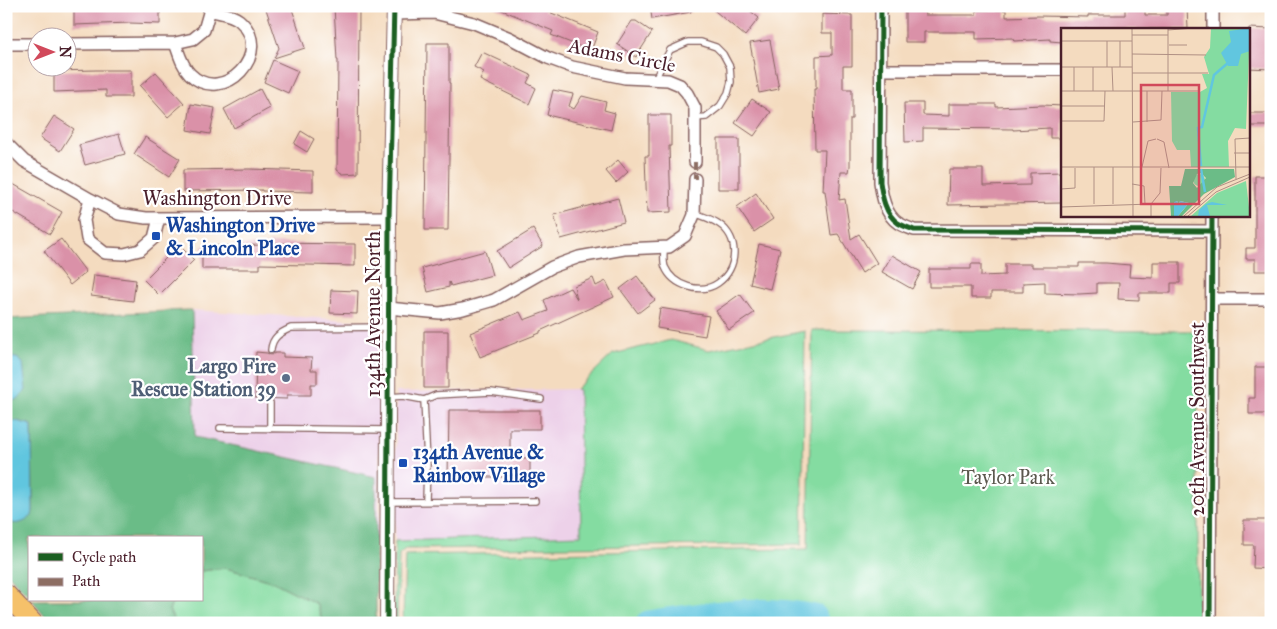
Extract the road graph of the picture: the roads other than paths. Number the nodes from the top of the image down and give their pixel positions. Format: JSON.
{"nodes":[{"id":1,"x":881,"y":6,"type":"edge"},
{"id":2,"x":1213,"y":6,"type":"edge"},
{"id":3,"x":211,"y":8,"type":"edge"},
{"id":4,"x":394,"y":10,"type":"edge"},
{"id":5,"x":1213,"y":28,"type":"edge"},
{"id":6,"x":175,"y":43,"type":"junction"},
{"id":7,"x":6,"y":44,"type":"edge"},
{"id":8,"x":28,"y":44,"type":"edge"},
{"id":9,"x":78,"y":44,"type":"edge"},
{"id":10,"x":880,"y":70,"type":"junction"},
{"id":11,"x":1061,"y":70,"type":"edge"},
{"id":12,"x":655,"y":79,"type":"junction"},
{"id":13,"x":694,"y":118,"type":"junction"},
{"id":14,"x":6,"y":143,"type":"edge"},
{"id":15,"x":695,"y":162,"type":"dead end"},
{"id":16,"x":695,"y":179,"type":"dead end"},
{"id":17,"x":90,"y":199,"type":"junction"},
{"id":18,"x":694,"y":213,"type":"junction"},
{"id":19,"x":1212,"y":216,"type":"edge"},
{"id":20,"x":389,"y":217,"type":"junction"},
{"id":21,"x":159,"y":218,"type":"junction"},
{"id":22,"x":1212,"y":231,"type":"junction"},
{"id":23,"x":664,"y":248,"type":"junction"},
{"id":24,"x":1271,"y":298,"type":"edge"},
{"id":25,"x":1212,"y":299,"type":"junction"},
{"id":26,"x":388,"y":308,"type":"junction"},
{"id":27,"x":388,"y":327,"type":"junction"},
{"id":28,"x":271,"y":350,"type":"dead end"},
{"id":29,"x":388,"y":397,"type":"junction"},
{"id":30,"x":541,"y":399,"type":"dead end"},
{"id":31,"x":424,"y":400,"type":"junction"},
{"id":32,"x":270,"y":403,"type":"dead end"},
{"id":33,"x":220,"y":428,"type":"dead end"},
{"id":34,"x":270,"y":429,"type":"junction"},
{"id":35,"x":388,"y":430,"type":"junction"},
{"id":36,"x":426,"y":501,"type":"junction"},
{"id":37,"x":535,"y":501,"type":"dead end"},
{"id":38,"x":387,"y":502,"type":"junction"},
{"id":39,"x":6,"y":594,"type":"edge"},
{"id":40,"x":33,"y":623,"type":"edge"},
{"id":41,"x":387,"y":623,"type":"edge"},
{"id":42,"x":1210,"y":623,"type":"edge"}],
"edges":[{"from":1,"to":10,"type":"street"},
{"from":2,"to":5,"type":"street"},
{"from":3,"to":6,"type":"street"},
{"from":3,"to":6,"type":"street"},
{"from":4,"to":12,"type":"street","name":"Adams Circle"},
{"from":4,"to":20,"type":"street","name":"134th Avenue North"},
{"from":6,"to":9,"type":"street"},
{"from":7,"to":8,"type":"street"},
{"from":10,"to":11,"type":"street"},
{"from":10,"to":22,"type":"street"},
{"from":12,"to":13,"type":"street","name":"Adams Circle"},
{"from":12,"to":13,"type":"lane"},
{"from":13,"to":15,"type":"street","name":"Adams Circle"},
{"from":14,"to":17,"type":"street","name":"Washington Drive"},
{"from":16,"to":18,"type":"street"},
{"from":17,"to":21,"type":"street","name":"Washington Drive"},
{"from":17,"to":21,"type":"street"},
{"from":18,"to":23,"type":"street"},
{"from":18,"to":23,"type":"lane"},
{"from":19,"to":22,"type":"street","name":"20th Avenue Southwest"},
{"from":20,"to":21,"type":"street","name":"Washington Drive"},
{"from":20,"to":26,"type":"street","name":"134th Avenue North"},
{"from":22,"to":25,"type":"street","name":"20th Avenue Southwest"},
{"from":23,"to":26,"type":"street"},
{"from":24,"to":25,"type":"street"},
{"from":25,"to":42,"type":"street","name":"20th Avenue Southwest"},
{"from":26,"to":27,"type":"street","name":"134th Avenue North"},
{"from":27,"to":28,"type":"lane"},
{"from":27,"to":29,"type":"street","name":"134th Avenue North"},
{"from":29,"to":31,"type":"lane"},
{"from":29,"to":35,"type":"street","name":"134th Avenue North"},
{"from":30,"to":31,"type":"lane"},
{"from":31,"to":36,"type":"lane"},
{"from":32,"to":34,"type":"lane"},
{"from":33,"to":34,"type":"lane"},
{"from":34,"to":35,"type":"lane"},
{"from":35,"to":38,"type":"street","name":"134th Avenue North"},
{"from":36,"to":37,"type":"lane"},
{"from":36,"to":38,"type":"lane"},
{"from":38,"to":41,"type":"street","name":"134th Avenue North"},
{"from":39,"to":40,"type":"main road"}]}
